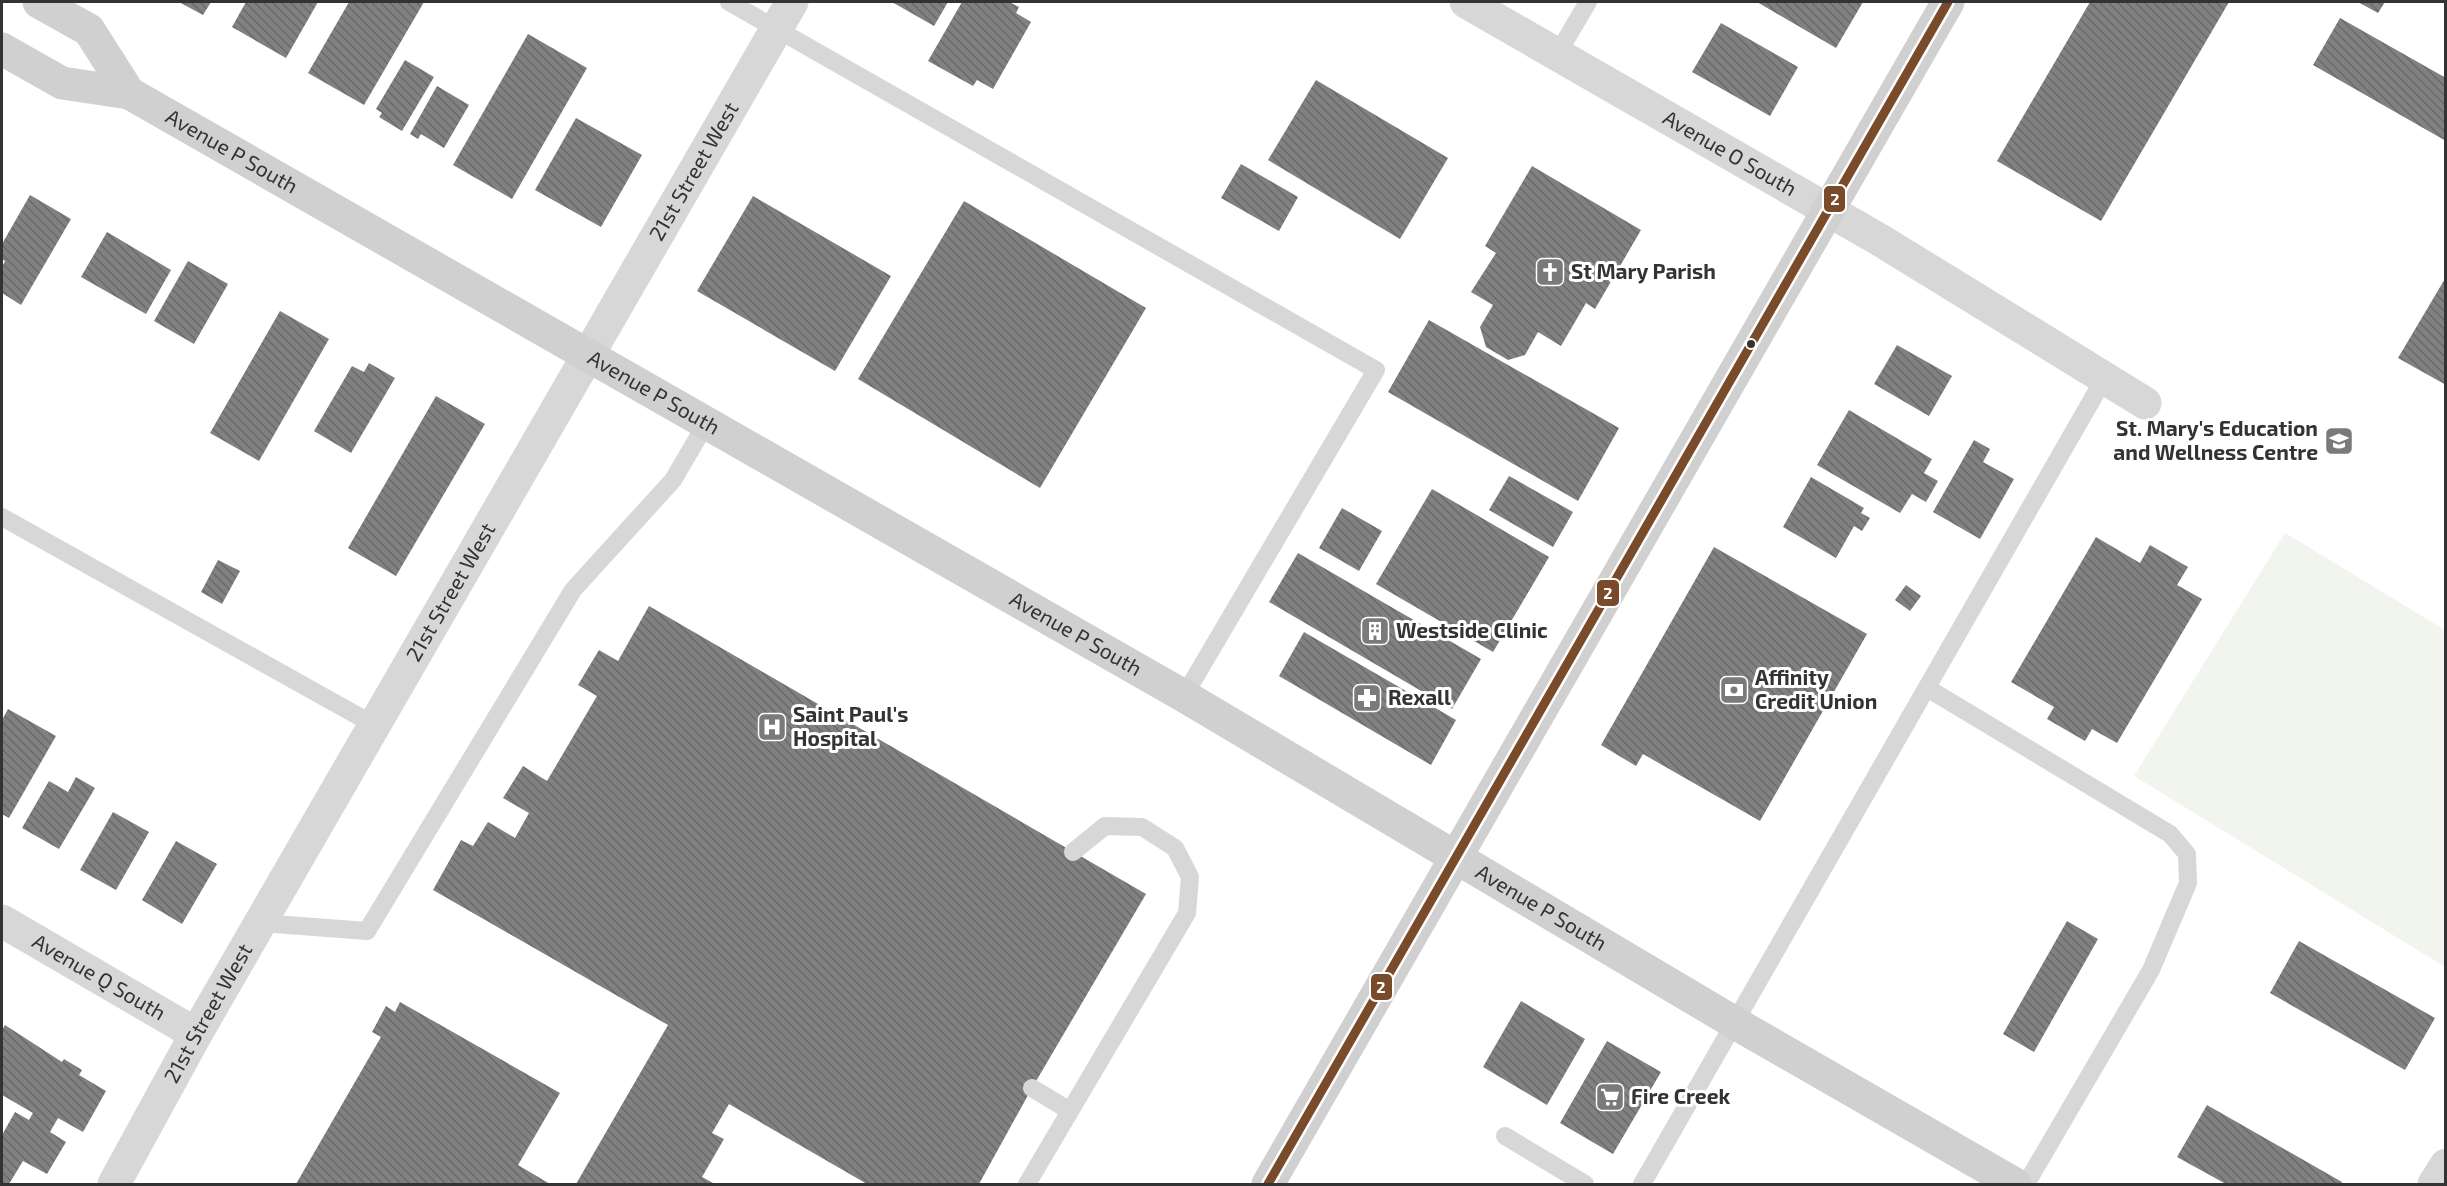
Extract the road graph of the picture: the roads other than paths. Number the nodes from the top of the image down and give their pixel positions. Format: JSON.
{"nodes":[{"id":1,"x":39,"y":2,"type":"edge"},
{"id":2,"x":729,"y":2,"type":"edge"},
{"id":3,"x":1466,"y":2,"type":"edge"},
{"id":4,"x":1588,"y":2,"type":"edge"},
{"id":5,"x":1948,"y":2,"type":"edge"},
{"id":6,"x":784,"y":15,"type":"edge"},
{"id":7,"x":2,"y":49,"type":"edge"},
{"id":8,"x":1558,"y":53,"type":"junction"},
{"id":9,"x":129,"y":93,"type":"junction"},
{"id":10,"x":1827,"y":209,"type":"junction"},
{"id":11,"x":586,"y":354,"type":"junction"},
{"id":12,"x":2105,"y":377,"type":"junction"},
{"id":13,"x":2145,"y":403,"type":"dead end"},
{"id":14,"x":707,"y":422,"type":"junction"},
{"id":15,"x":2,"y":517,"type":"edge"},
{"id":16,"x":1927,"y":688,"type":"junction"},
{"id":17,"x":1184,"y":696,"type":"junction"},
{"id":18,"x":376,"y":726,"type":"junction"},
{"id":19,"x":1073,"y":852,"type":"dead end"},
{"id":20,"x":1457,"y":858,"type":"junction"},
{"id":21,"x":2,"y":921,"type":"edge"},
{"id":22,"x":261,"y":923,"type":"junction"},
{"id":23,"x":1735,"y":1023,"type":"junction"},
{"id":24,"x":196,"y":1034,"type":"junction"},
{"id":25,"x":1032,"y":1088,"type":"dead end"},
{"id":26,"x":1070,"y":1111,"type":"junction"},
{"id":27,"x":1505,"y":1136,"type":"dead end"},
{"id":28,"x":2445,"y":1165,"type":"edge"},
{"id":29,"x":114,"y":1185,"type":"edge"},
{"id":30,"x":1026,"y":1185,"type":"edge"},
{"id":31,"x":1268,"y":1185,"type":"edge"},
{"id":32,"x":1585,"y":1185,"type":"edge"},
{"id":33,"x":1642,"y":1185,"type":"edge"},
{"id":34,"x":2015,"y":1185,"type":"edge"},
{"id":35,"x":2026,"y":1185,"type":"edge"},
{"id":36,"x":2434,"y":1185,"type":"edge"}],
"edges":[{"from":1,"to":9,"type":"main road","name":"Avenue P South"},
{"from":2,"to":6,"type":"lane"},
{"from":3,"to":8,"type":"street","name":"Avenue O South"},
{"from":4,"to":8,"type":"lane"},
{"from":5,"to":10,"type":"main road"},
{"from":6,"to":11,"type":"street","name":"21st Street West"},
{"from":6,"to":17,"type":"lane"},
{"from":7,"to":9,"type":"main road","name":"Avenue P South"},
{"from":8,"to":10,"type":"street","name":"Avenue O South"},
{"from":9,"to":11,"type":"main road","name":"Avenue P South"},
{"from":10,"to":12,"type":"street","name":"Avenue O South"},
{"from":10,"to":20,"type":"main road"},
{"from":11,"to":14,"type":"main road","name":"Avenue P South"},
{"from":11,"to":18,"type":"street","name":"21st Street West"},
{"from":12,"to":13,"type":"street","name":"Avenue O South"},
{"from":12,"to":16,"type":"lane"},
{"from":14,"to":17,"type":"main road","name":"Avenue P South"},
{"from":14,"to":22,"type":"lane"},
{"from":15,"to":18,"type":"lane"},
{"from":16,"to":23,"type":"lane"},
{"from":16,"to":35,"type":"lane"},
{"from":17,"to":20,"type":"main road","name":"Avenue P South"},
{"from":18,"to":22,"type":"street","name":"21st Street West"},
{"from":19,"to":26,"type":"lane"},
{"from":20,"to":23,"type":"main road","name":"Avenue P South"},
{"from":20,"to":31,"type":"main road"},
{"from":21,"to":24,"type":"street","name":"Avenue Q South"},
{"from":22,"to":24,"type":"street","name":"21st Street West"},
{"from":23,"to":33,"type":"lane"},
{"from":23,"to":34,"type":"main road","name":"Avenue P South"},
{"from":24,"to":29,"type":"street","name":"21st Street West"},
{"from":25,"to":26,"type":"lane"},
{"from":26,"to":30,"type":"lane"},
{"from":27,"to":32,"type":"lane"},
{"from":28,"to":36,"type":"street"}]}
